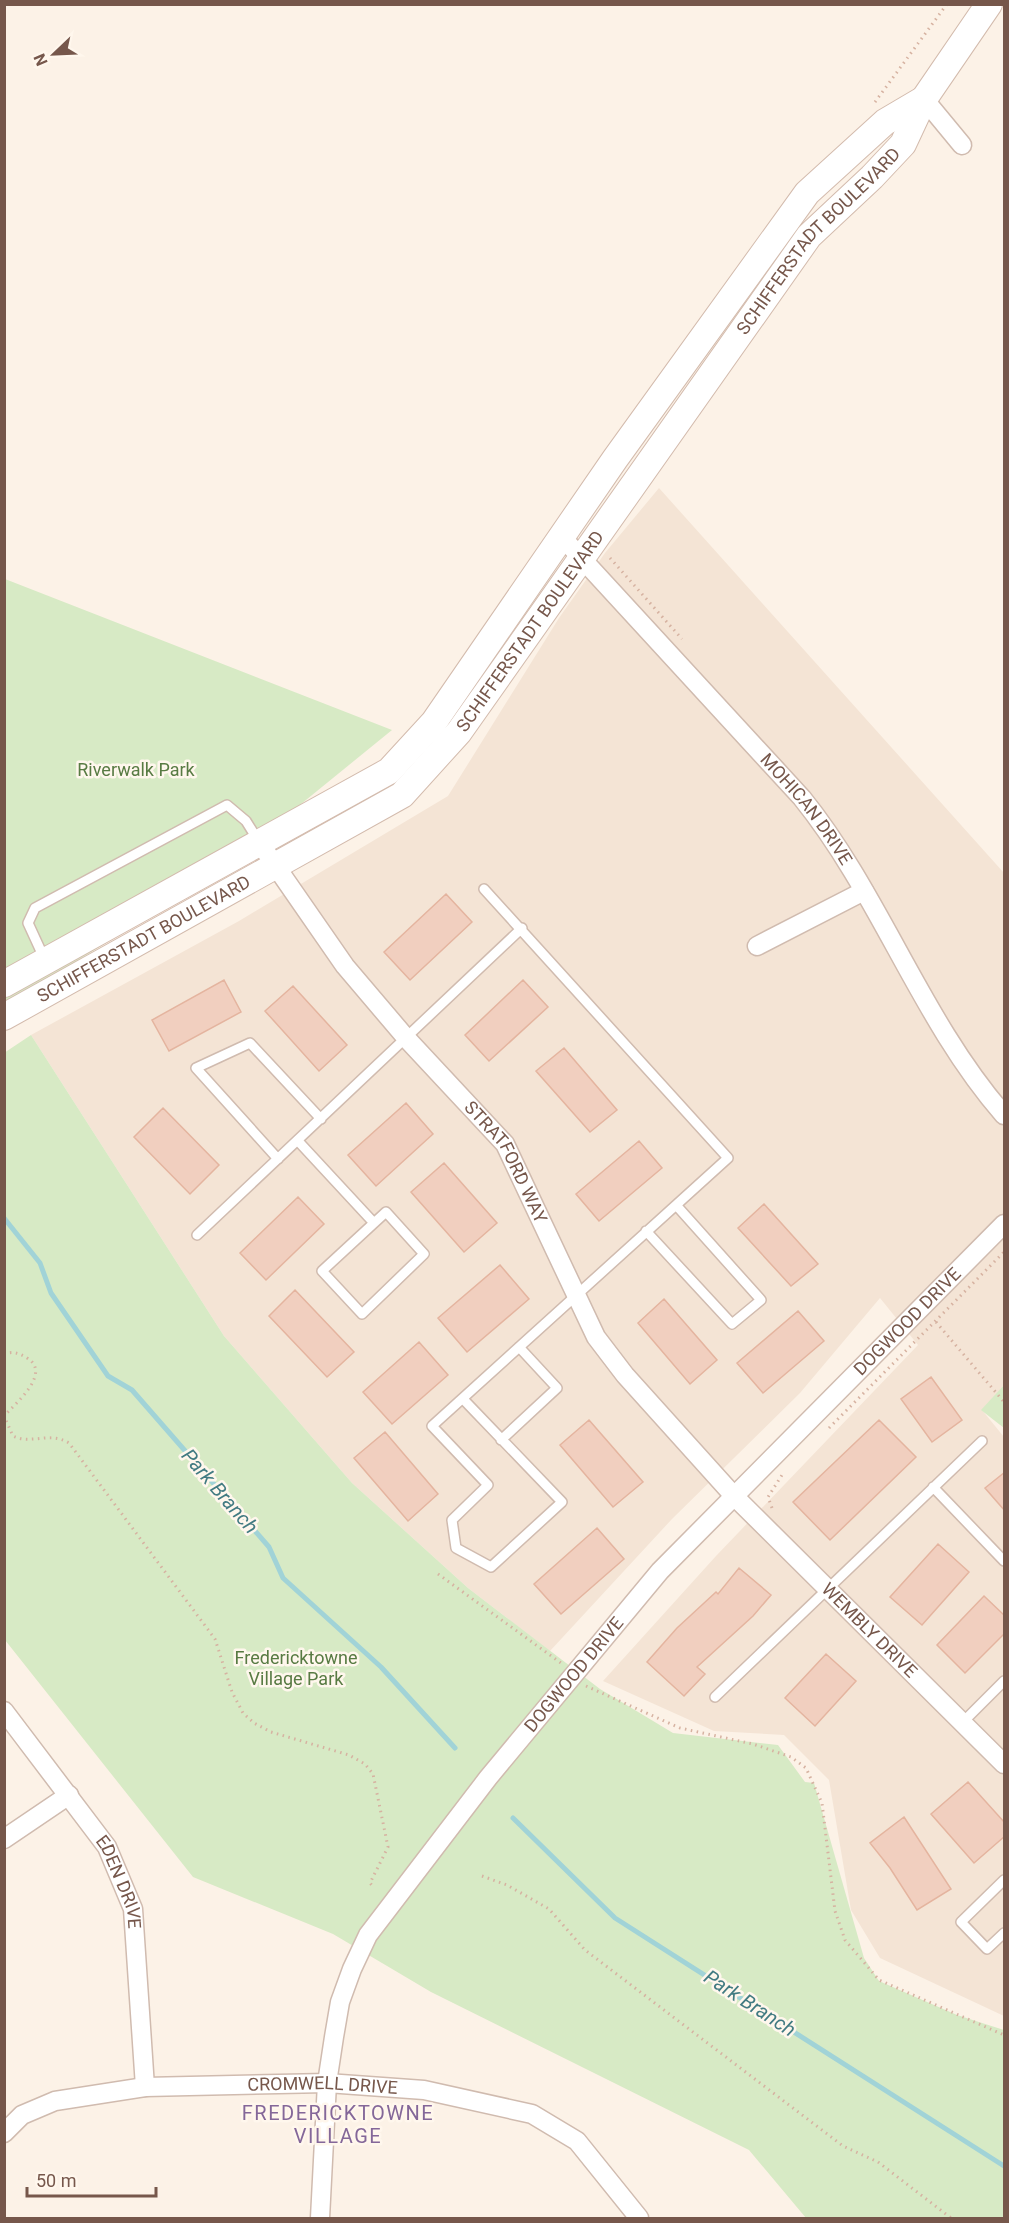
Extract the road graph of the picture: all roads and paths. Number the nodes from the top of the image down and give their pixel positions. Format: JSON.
{"nodes":[{"id":1,"x":989,"y":4,"type":"edge"},
{"id":2,"x":924,"y":99,"type":"junction"},
{"id":3,"x":962,"y":145,"type":"dead end"},
{"id":4,"x":562,"y":537,"type":"junction"},
{"id":5,"x":582,"y":557,"type":"junction"},
{"id":6,"x":259,"y":842,"type":"junction"},
{"id":7,"x":278,"y":866,"type":"junction"},
{"id":8,"x":484,"y":889,"type":"dead end"},
{"id":9,"x":864,"y":891,"type":"junction"},
{"id":10,"x":522,"y":928,"type":"junction"},
{"id":11,"x":757,"y":946,"type":"dead end"},
{"id":12,"x":45,"y":961,"type":"junction"},
{"id":13,"x":4,"y":984,"type":"edge"},
{"id":14,"x":4,"y":1017,"type":"edge"},
{"id":15,"x":407,"y":1039,"type":"junction"},
{"id":16,"x":1005,"y":1115,"type":"edge"},
{"id":17,"x":321,"y":1119,"type":"junction"},
{"id":18,"x":297,"y":1141,"type":"junction"},
{"id":19,"x":278,"y":1159,"type":"junction"},
{"id":20,"x":676,"y":1205,"type":"junction"},
{"id":21,"x":374,"y":1223,"type":"junction"},
{"id":22,"x":1005,"y":1224,"type":"edge"},
{"id":23,"x":646,"y":1231,"type":"junction"},
{"id":24,"x":197,"y":1235,"type":"dead end"},
{"id":25,"x":1005,"y":1252,"type":"edge"},
{"id":26,"x":576,"y":1295,"type":"junction"},
{"id":27,"x":936,"y":1322,"type":"junction"},
{"id":28,"x":519,"y":1347,"type":"junction"},
{"id":29,"x":4,"y":1354,"type":"edge"},
{"id":30,"x":463,"y":1399,"type":"junction"},
{"id":31,"x":1005,"y":1402,"type":"edge"},
{"id":32,"x":824,"y":1433,"type":"dead end"},
{"id":33,"x":501,"y":1440,"type":"junction"},
{"id":34,"x":982,"y":1441,"type":"dead end"},
{"id":35,"x":790,"y":1467,"type":"dead end"},
{"id":36,"x":933,"y":1487,"type":"junction"},
{"id":37,"x":734,"y":1496,"type":"junction"},
{"id":38,"x":774,"y":1512,"type":"dead end"},
{"id":39,"x":1005,"y":1561,"type":"edge"},
{"id":40,"x":438,"y":1575,"type":"dead end"},
{"id":41,"x":826,"y":1588,"type":"junction"},
{"id":42,"x":573,"y":1674,"type":"junction"},
{"id":43,"x":1005,"y":1681,"type":"edge"},
{"id":44,"x":715,"y":1696,"type":"dead end"},
{"id":45,"x":4,"y":1711,"type":"edge"},
{"id":46,"x":962,"y":1723,"type":"junction"},
{"id":47,"x":1005,"y":1764,"type":"edge"},
{"id":48,"x":69,"y":1795,"type":"junction"},
{"id":49,"x":4,"y":1839,"type":"edge"},
{"id":50,"x":482,"y":1876,"type":"dead end"},
{"id":51,"x":1005,"y":1880,"type":"edge"},
{"id":52,"x":374,"y":1888,"type":"dead end"},
{"id":53,"x":1005,"y":1933,"type":"edge"},
{"id":54,"x":1005,"y":2035,"type":"edge"},
{"id":55,"x":327,"y":2083,"type":"junction"},
{"id":56,"x":145,"y":2087,"type":"junction"},
{"id":57,"x":4,"y":2133,"type":"edge"},
{"id":58,"x":320,"y":2218,"type":"edge"},
{"id":59,"x":639,"y":2218,"type":"edge"},
{"id":60,"x":951,"y":2218,"type":"edge"}],
"edges":[{"from":1,"to":2,"type":"main road","name":"SCHIFFERSTADT BOULEVARD"},
{"from":2,"to":3,"type":"street"},
{"from":2,"to":4,"type":"main road","name":"SCHIFFERSTADT BOULEVARD"},
{"from":2,"to":5,"type":"main road","name":"SCHIFFERSTADT BOULEVARD"},
{"from":4,"to":5,"type":"street","name":"MOHICAN DRIVE"},
{"from":4,"to":6,"type":"main road","name":"SCHIFFERSTADT BOULEVARD"},
{"from":5,"to":7,"type":"main road","name":"SCHIFFERSTADT BOULEVARD"},
{"from":5,"to":9,"type":"street","name":"MOHICAN DRIVE"},
{"from":6,"to":7,"type":"street","name":"STRATFORD WAY"},
{"from":6,"to":12,"type":"main road","name":"SCHIFFERSTADT BOULEVARD"},
{"from":6,"to":12,"type":"lane"},
{"from":7,"to":14,"type":"main road","name":"SCHIFFERSTADT BOULEVARD"},
{"from":7,"to":15,"type":"street","name":"STRATFORD WAY"},
{"from":8,"to":10,"type":"lane"},
{"from":9,"to":11,"type":"street"},
{"from":9,"to":16,"type":"street","name":"MOHICAN DRIVE"},
{"from":10,"to":15,"type":"lane"},
{"from":10,"to":20,"type":"lane"},
{"from":12,"to":13,"type":"main road","name":"SCHIFFERSTADT BOULEVARD"},
{"from":15,"to":17,"type":"lane"},
{"from":15,"to":26,"type":"street","name":"STRATFORD WAY"},
{"from":17,"to":18,"type":"lane"},
{"from":17,"to":19,"type":"lane"},
{"from":18,"to":19,"type":"lane"},
{"from":18,"to":21,"type":"lane"},
{"from":19,"to":24,"type":"lane"},
{"from":20,"to":23,"type":"lane"},
{"from":20,"to":23,"type":"lane"},
{"from":21,"to":21,"type":"lane"},
{"from":22,"to":37,"type":"street","name":"DOGWOOD DRIVE"},
{"from":23,"to":26,"type":"lane"},
{"from":25,"to":27,"type":"path"},
{"from":26,"to":28,"type":"lane"},
{"from":26,"to":37,"type":"street","name":"STRATFORD WAY"},
{"from":27,"to":31,"type":"path"},
{"from":27,"to":32,"type":"path"},
{"from":28,"to":30,"type":"lane"},
{"from":28,"to":33,"type":"lane"},
{"from":29,"to":52,"type":"path"},
{"from":30,"to":33,"type":"lane"},
{"from":30,"to":33,"type":"lane"},
{"from":34,"to":36,"type":"lane"},
{"from":35,"to":38,"type":"path"},
{"from":36,"to":39,"type":"lane"},
{"from":36,"to":41,"type":"lane"},
{"from":37,"to":41,"type":"street","name":"WEMBLY DRIVE"},
{"from":37,"to":42,"type":"street","name":"DOGWOOD DRIVE"},
{"from":40,"to":42,"type":"path"},
{"from":41,"to":44,"type":"lane"},
{"from":41,"to":46,"type":"street","name":"WEMBLY DRIVE"},
{"from":42,"to":54,"type":"path"},
{"from":42,"to":55,"type":"street","name":"DOGWOOD DRIVE"},
{"from":43,"to":46,"type":"lane"},
{"from":45,"to":48,"type":"street","name":"EDEN DRIVE"},
{"from":46,"to":47,"type":"street","name":"WEMBLY DRIVE"},
{"from":48,"to":49,"type":"street"},
{"from":48,"to":56,"type":"street","name":"EDEN DRIVE"},
{"from":50,"to":60,"type":"path"},
{"from":51,"to":53,"type":"lane"},
{"from":55,"to":56,"type":"street","name":"CROMWELL DRIVE"},
{"from":55,"to":58,"type":"street","name":"DOGWOOD DRIVE"},
{"from":55,"to":59,"type":"street","name":"CROMWELL DRIVE"},
{"from":56,"to":57,"type":"street","name":"CROMWELL DRIVE"}]}
